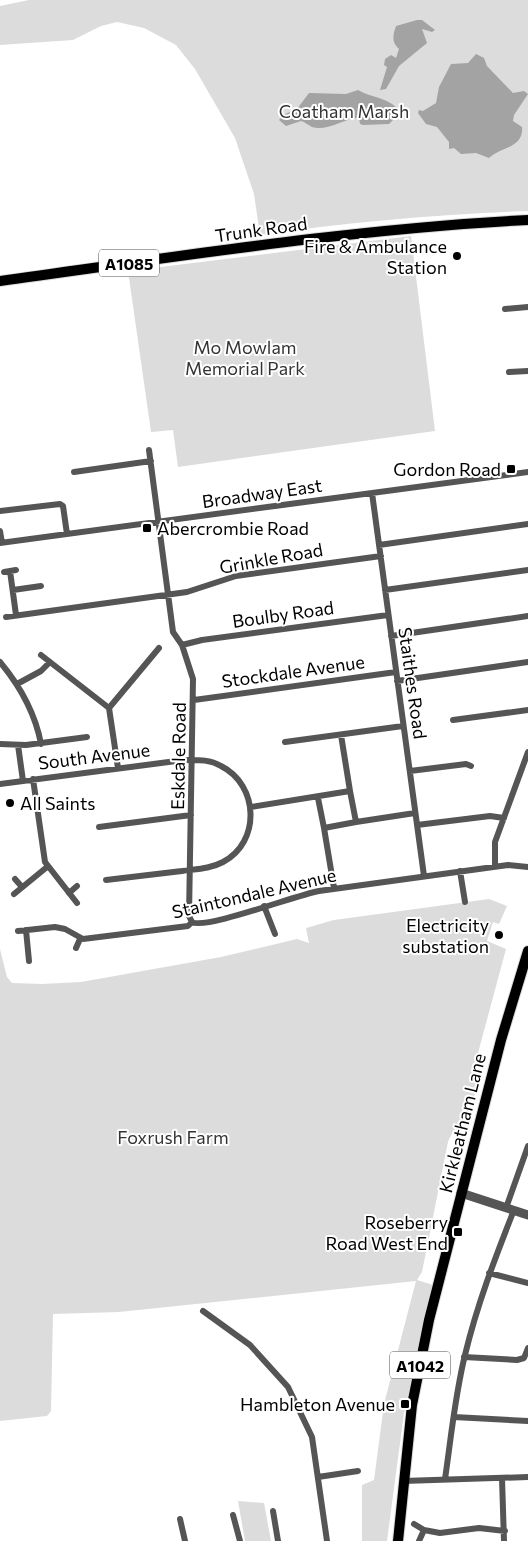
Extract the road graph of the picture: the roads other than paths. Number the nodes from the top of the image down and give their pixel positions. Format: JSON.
{"nodes":[{"id":1,"x":528,"y":220,"type":"edge"},
{"id":2,"x":0,"y":281,"type":"edge"},
{"id":3,"x":528,"y":307,"type":"edge"},
{"id":4,"x":505,"y":309,"type":"dead end"},
{"id":5,"x":528,"y":371,"type":"edge"},
{"id":6,"x":509,"y":372,"type":"dead end"},
{"id":7,"x":149,"y":450,"type":"dead end"},
{"id":8,"x":151,"y":462,"type":"junction"},
{"id":9,"x":74,"y":472,"type":"dead end"},
{"id":10,"x":528,"y":472,"type":"edge"},
{"id":11,"x":372,"y":493,"type":"junction"},
{"id":12,"x":0,"y":511,"type":"edge"},
{"id":13,"x":159,"y":522,"type":"junction"},
{"id":14,"x":528,"y":524,"type":"edge"},
{"id":15,"x":0,"y":531,"type":"edge"},
{"id":16,"x":67,"y":534,"type":"junction"},
{"id":17,"x":1,"y":543,"type":"edge"},
{"id":18,"x":379,"y":545,"type":"junction"},
{"id":19,"x":381,"y":556,"type":"junction"},
{"id":20,"x":528,"y":570,"type":"edge"},
{"id":21,"x":10,"y":571,"type":"dead end"},
{"id":22,"x":41,"y":586,"type":"dead end"},
{"id":23,"x":13,"y":590,"type":"junction"},
{"id":24,"x":385,"y":590,"type":"junction"},
{"id":25,"x":168,"y":594,"type":"junction"},
{"id":26,"x":16,"y":615,"type":"junction"},
{"id":27,"x":388,"y":615,"type":"junction"},
{"id":28,"x":528,"y":616,"type":"edge"},
{"id":29,"x":6,"y":617,"type":"dead end"},
{"id":30,"x":391,"y":636,"type":"junction"},
{"id":31,"x":182,"y":645,"type":"junction"},
{"id":32,"x":159,"y":648,"type":"dead end"},
{"id":33,"x":41,"y":655,"type":"dead end"},
{"id":34,"x":0,"y":662,"type":"edge"},
{"id":35,"x":50,"y":662,"type":"junction"},
{"id":36,"x":528,"y":662,"type":"edge"},
{"id":37,"x":396,"y":672,"type":"junction"},
{"id":38,"x":398,"y":681,"type":"junction"},
{"id":39,"x":17,"y":684,"type":"junction"},
{"id":40,"x":194,"y":700,"type":"junction"},
{"id":41,"x":109,"y":708,"type":"junction"},
{"id":42,"x":528,"y":710,"type":"edge"},
{"id":43,"x":453,"y":720,"type":"dead end"},
{"id":44,"x":403,"y":726,"type":"junction"},
{"id":45,"x":75,"y":730,"type":"dead end"},
{"id":46,"x":341,"y":735,"type":"junction"},
{"id":47,"x":87,"y":738,"type":"dead end"},
{"id":48,"x":76,"y":739,"type":"junction"},
{"id":49,"x":286,"y":742,"type":"dead end"},
{"id":50,"x":0,"y":744,"type":"edge"},
{"id":51,"x":41,"y":744,"type":"junction"},
{"id":52,"x":18,"y":745,"type":"junction"},
{"id":53,"x":528,"y":752,"type":"edge"},
{"id":54,"x":193,"y":760,"type":"junction"},
{"id":55,"x":471,"y":766,"type":"dead end"},
{"id":56,"x":118,"y":768,"type":"junction"},
{"id":57,"x":410,"y":771,"type":"junction"},
{"id":58,"x":33,"y":779,"type":"junction"},
{"id":59,"x":23,"y":781,"type":"junction"},
{"id":60,"x":0,"y":784,"type":"edge"},
{"id":61,"x":350,"y":791,"type":"junction"},
{"id":62,"x":318,"y":798,"type":"junction"},
{"id":63,"x":251,"y":807,"type":"junction"},
{"id":64,"x":415,"y":813,"type":"junction"},
{"id":65,"x":191,"y":815,"type":"junction"},
{"id":66,"x":504,"y":818,"type":"junction"},
{"id":67,"x":356,"y":822,"type":"junction"},
{"id":68,"x":417,"y":825,"type":"junction"},
{"id":69,"x":100,"y":827,"type":"dead end"},
{"id":70,"x":324,"y":828,"type":"junction"},
{"id":71,"x":495,"y":866,"type":"junction"},
{"id":72,"x":47,"y":867,"type":"junction"},
{"id":73,"x":528,"y":867,"type":"edge"},
{"id":74,"x":190,"y":870,"type":"junction"},
{"id":75,"x":460,"y":871,"type":"junction"},
{"id":76,"x":424,"y":876,"type":"junction"},
{"id":77,"x":15,"y":879,"type":"dead end"},
{"id":78,"x":106,"y":880,"type":"dead end"},
{"id":79,"x":77,"y":886,"type":"dead end"},
{"id":80,"x":22,"y":887,"type":"junction"},
{"id":81,"x":334,"y":888,"type":"junction"},
{"id":82,"x":69,"y":893,"type":"junction"},
{"id":83,"x":14,"y":894,"type":"dead end"},
{"id":84,"x":465,"y":902,"type":"dead end"},
{"id":85,"x":77,"y":903,"type":"dead end"},
{"id":86,"x":264,"y":906,"type":"junction"},
{"id":87,"x":192,"y":922,"type":"junction"},
{"id":88,"x":18,"y":930,"type":"dead end"},
{"id":89,"x":26,"y":930,"type":"junction"},
{"id":90,"x":275,"y":934,"type":"dead end"},
{"id":91,"x":80,"y":938,"type":"junction"},
{"id":92,"x":76,"y":948,"type":"dead end"},
{"id":93,"x":528,"y":951,"type":"edge"},
{"id":94,"x":29,"y":960,"type":"dead end"},
{"id":95,"x":528,"y":1148,"type":"edge"},
{"id":96,"x":461,"y":1193,"type":"junction"},
{"id":97,"x":510,"y":1209,"type":"junction"},
{"id":98,"x":528,"y":1215,"type":"edge"},
{"id":99,"x":490,"y":1273,"type":"junction"},
{"id":100,"x":528,"y":1284,"type":"edge"},
{"id":101,"x":203,"y":1311,"type":"dead end"},
{"id":102,"x":528,"y":1348,"type":"edge"},
{"id":103,"x":464,"y":1357,"type":"junction"},
{"id":104,"x":454,"y":1417,"type":"junction"},
{"id":105,"x":528,"y":1421,"type":"edge"},
{"id":106,"x":358,"y":1471,"type":"dead end"},
{"id":107,"x":318,"y":1477,"type":"junction"},
{"id":108,"x":528,"y":1477,"type":"edge"},
{"id":109,"x":502,"y":1478,"type":"junction"},
{"id":110,"x":445,"y":1479,"type":"junction"},
{"id":111,"x":403,"y":1481,"type":"junction"},
{"id":112,"x":273,"y":1511,"type":"dead end"},
{"id":113,"x":233,"y":1515,"type":"dead end"},
{"id":114,"x":180,"y":1519,"type":"dead end"},
{"id":115,"x":414,"y":1524,"type":"dead end"},
{"id":116,"x":424,"y":1530,"type":"junction"},
{"id":117,"x":505,"y":1531,"type":"junction"},
{"id":118,"x":185,"y":1541,"type":"edge"},
{"id":119,"x":240,"y":1541,"type":"edge"},
{"id":120,"x":278,"y":1541,"type":"edge"},
{"id":121,"x":327,"y":1541,"type":"edge"},
{"id":122,"x":398,"y":1541,"type":"edge"},
{"id":123,"x":419,"y":1541,"type":"edge"},
{"id":124,"x":504,"y":1541,"type":"edge"}],
"edges":[{"from":1,"to":2,"type":"main road","name":"Trunk Road","number":"A1085"},
{"from":3,"to":4,"type":"street"},
{"from":5,"to":6,"type":"street"},
{"from":7,"to":8,"type":"street"},
{"from":8,"to":9,"type":"street"},
{"from":8,"to":13,"type":"street"},
{"from":10,"to":11,"type":"street","name":"Broadway East"},
{"from":11,"to":13,"type":"street","name":"Broadway East"},
{"from":11,"to":18,"type":"street","name":"Staithes Road"},
{"from":12,"to":16,"type":"street"},
{"from":13,"to":16,"type":"street","name":"Broadway East"},
{"from":13,"to":25,"type":"street"},
{"from":14,"to":18,"type":"street"},
{"from":15,"to":17,"type":"street"},
{"from":16,"to":17,"type":"street","name":"Broadway East"},
{"from":18,"to":19,"type":"street","name":"Staithes Road"},
{"from":19,"to":24,"type":"street","name":"Staithes Road"},
{"from":19,"to":25,"type":"street","name":"Grinkle Road"},
{"from":20,"to":24,"type":"street"},
{"from":21,"to":23,"type":"street"},
{"from":22,"to":23,"type":"street"},
{"from":23,"to":26,"type":"street"},
{"from":24,"to":27,"type":"street","name":"Staithes Road"},
{"from":25,"to":26,"type":"street","name":"Grinkle Road"},
{"from":25,"to":31,"type":"street","name":"Eskdale Road"},
{"from":26,"to":29,"type":"street","name":"Grinkle Road"},
{"from":27,"to":30,"type":"street","name":"Staithes Road"},
{"from":27,"to":31,"type":"street","name":"Boulby Road"},
{"from":28,"to":30,"type":"street"},
{"from":30,"to":37,"type":"street","name":"Staithes Road"},
{"from":31,"to":40,"type":"street","name":"Eskdale Road"},
{"from":32,"to":41,"type":"street"},
{"from":33,"to":35,"type":"street"},
{"from":34,"to":39,"type":"street"},
{"from":35,"to":39,"type":"street"},
{"from":35,"to":41,"type":"street"},
{"from":36,"to":38,"type":"street"},
{"from":37,"to":38,"type":"street","name":"Staithes Road"},
{"from":37,"to":40,"type":"street","name":"Stockdale Avenue"},
{"from":38,"to":44,"type":"street","name":"Staithes Road"},
{"from":39,"to":51,"type":"street"},
{"from":40,"to":54,"type":"street","name":"Eskdale Road"},
{"from":41,"to":56,"type":"street"},
{"from":42,"to":43,"type":"street"},
{"from":44,"to":46,"type":"street"},
{"from":44,"to":57,"type":"street","name":"Staithes Road"},
{"from":45,"to":48,"type":"street"},
{"from":46,"to":49,"type":"street"},
{"from":46,"to":61,"type":"street"},
{"from":47,"to":48,"type":"street"},
{"from":48,"to":51,"type":"street"},
{"from":50,"to":52,"type":"street"},
{"from":51,"to":52,"type":"street"},
{"from":52,"to":59,"type":"street"},
{"from":53,"to":66,"type":"street"},
{"from":54,"to":56,"type":"street","name":"South Avenue"},
{"from":54,"to":63,"type":"street","name":"South Avenue"},
{"from":54,"to":65,"type":"street","name":"Eskdale Road"},
{"from":55,"to":57,"type":"street"},
{"from":56,"to":58,"type":"street","name":"South Avenue"},
{"from":57,"to":64,"type":"street","name":"Staithes Road"},
{"from":58,"to":59,"type":"street","name":"South Avenue"},
{"from":58,"to":72,"type":"street"},
{"from":59,"to":60,"type":"street","name":"South Avenue"},
{"from":61,"to":62,"type":"street"},
{"from":61,"to":67,"type":"street"},
{"from":62,"to":63,"type":"street"},
{"from":62,"to":70,"type":"street"},
{"from":63,"to":74,"type":"street"},
{"from":64,"to":67,"type":"street"},
{"from":64,"to":68,"type":"street","name":"Staithes Road"},
{"from":65,"to":69,"type":"street"},
{"from":65,"to":74,"type":"street","name":"Eskdale Road"},
{"from":66,"to":68,"type":"street"},
{"from":66,"to":71,"type":"street"},
{"from":67,"to":70,"type":"street"},
{"from":68,"to":76,"type":"street","name":"Staithes Road"},
{"from":70,"to":81,"type":"street"},
{"from":71,"to":73,"type":"street","name":"Staintondale Avenue"},
{"from":71,"to":75,"type":"street","name":"Staintondale Avenue"},
{"from":72,"to":80,"type":"street"},
{"from":72,"to":82,"type":"street"},
{"from":74,"to":78,"type":"street"},
{"from":74,"to":87,"type":"street","name":"Eskdale Road"},
{"from":75,"to":76,"type":"street","name":"Staintondale Avenue"},
{"from":75,"to":84,"type":"street"},
{"from":76,"to":81,"type":"street","name":"Staintondale Avenue"},
{"from":77,"to":80,"type":"street"},
{"from":79,"to":82,"type":"street"},
{"from":80,"to":83,"type":"street"},
{"from":81,"to":86,"type":"street","name":"Staintondale Avenue"},
{"from":82,"to":85,"type":"street"},
{"from":86,"to":87,"type":"street","name":"Staintondale Avenue"},
{"from":86,"to":90,"type":"street"},
{"from":87,"to":91,"type":"street","name":"Staintondale Avenue"},
{"from":88,"to":89,"type":"street"},
{"from":89,"to":91,"type":"street"},
{"from":89,"to":94,"type":"street"},
{"from":91,"to":92,"type":"street"},
{"from":93,"to":96,"type":"main road","name":"Kirkleatham Lane","number":"A1042"},
{"from":95,"to":97,"type":"street"},
{"from":96,"to":97,"type":"street"},
{"from":96,"to":111,"type":"main road","name":"Kirkleatham Lane","number":"A1042"},
{"from":97,"to":98,"type":"street"},
{"from":97,"to":99,"type":"street"},
{"from":99,"to":100,"type":"street"},
{"from":99,"to":103,"type":"street"},
{"from":101,"to":107,"type":"street"},
{"from":102,"to":103,"type":"street"},
{"from":103,"to":104,"type":"street"},
{"from":104,"to":105,"type":"street"},
{"from":104,"to":110,"type":"street"},
{"from":106,"to":107,"type":"street"},
{"from":107,"to":121,"type":"street"},
{"from":108,"to":109,"type":"street"},
{"from":109,"to":110,"type":"street"},
{"from":109,"to":117,"type":"street"},
{"from":110,"to":111,"type":"street"},
{"from":111,"to":122,"type":"main road","name":"Kirkleatham Lane","number":"A1042"},
{"from":112,"to":120,"type":"street"},
{"from":113,"to":119,"type":"street"},
{"from":114,"to":118,"type":"street"},
{"from":115,"to":116,"type":"street"},
{"from":116,"to":117,"type":"street"},
{"from":116,"to":123,"type":"street"},
{"from":117,"to":124,"type":"street"}]}
